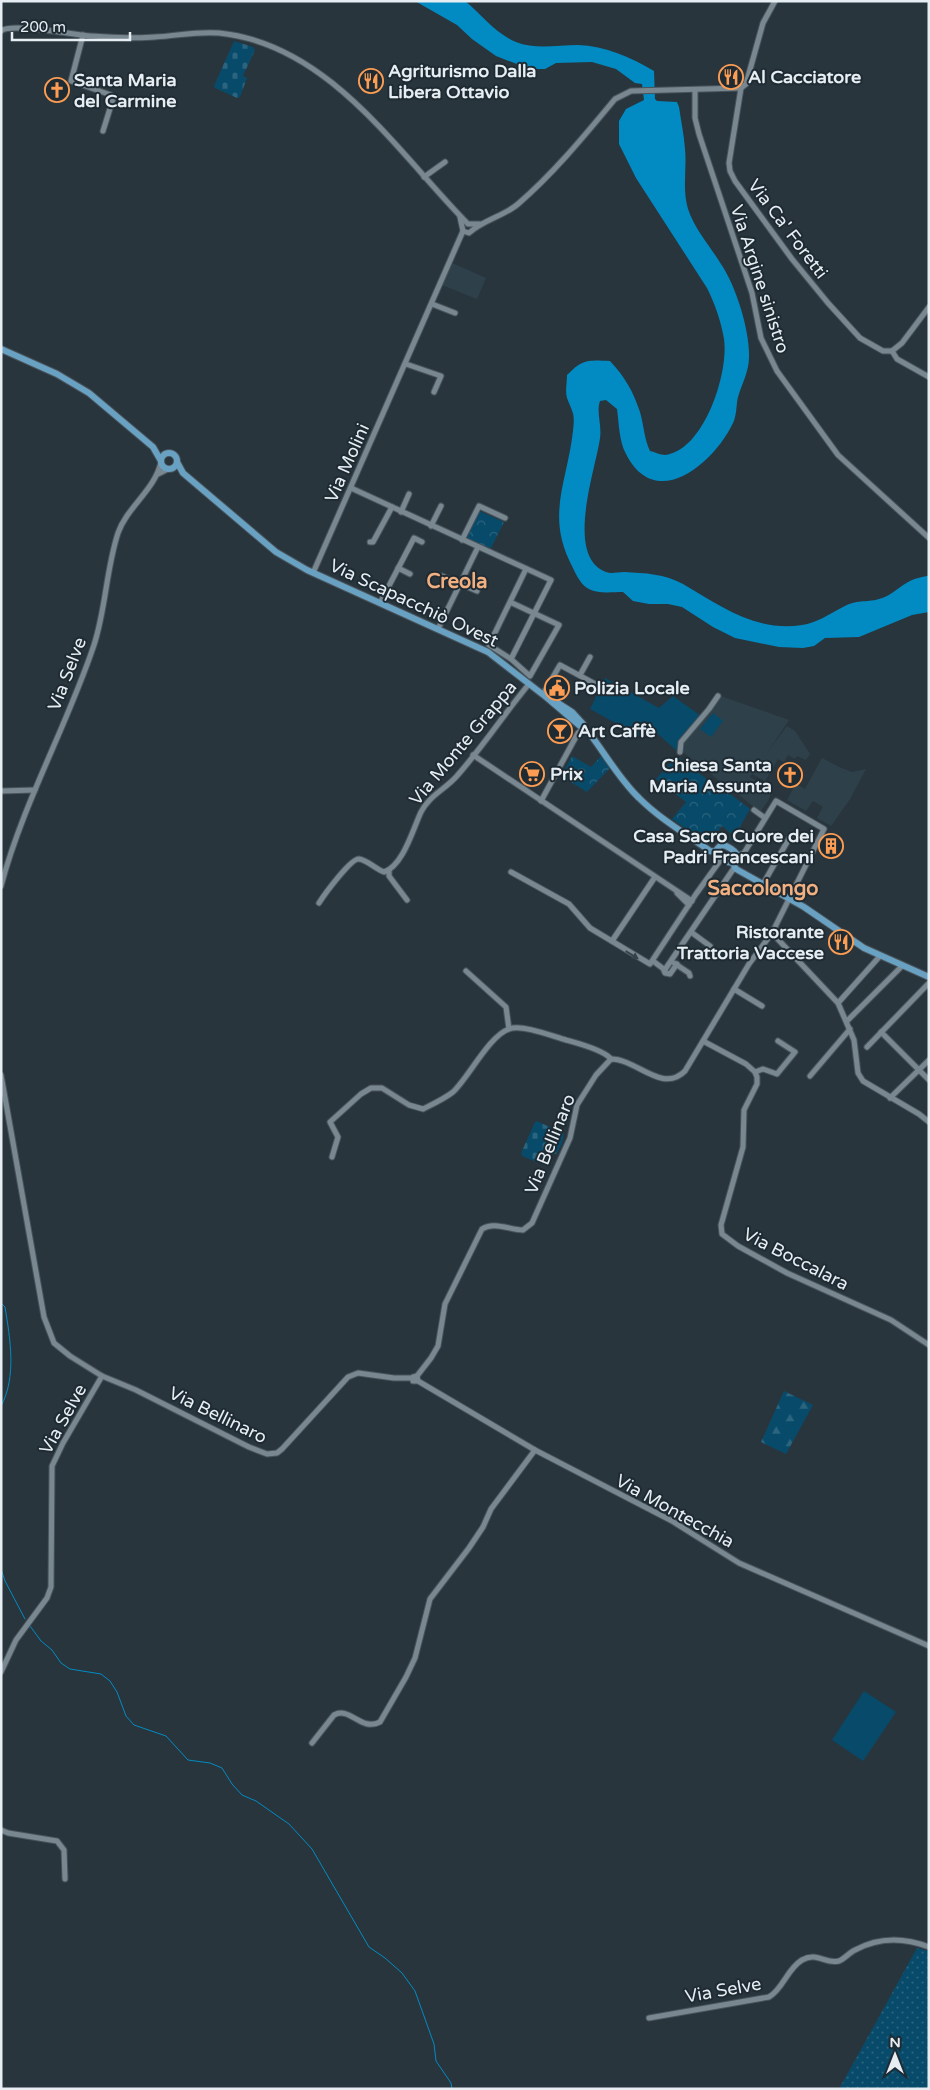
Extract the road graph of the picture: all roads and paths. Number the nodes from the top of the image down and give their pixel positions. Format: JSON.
{"nodes":[{"id":1,"x":775,"y":1,"type":"edge"},
{"id":2,"x":1,"y":31,"type":"edge"},
{"id":3,"x":83,"y":35,"type":"junction"},
{"id":4,"x":741,"y":88,"type":"junction"},
{"id":5,"x":695,"y":92,"type":"dead end"},
{"id":6,"x":103,"y":131,"type":"dead end"},
{"id":7,"x":445,"y":162,"type":"dead end"},
{"id":8,"x":424,"y":178,"type":"junction"},
{"id":9,"x":467,"y":228,"type":"junction"},
{"id":10,"x":432,"y":304,"type":"junction"},
{"id":11,"x":929,"y":307,"type":"edge"},
{"id":12,"x":455,"y":313,"type":"dead end"},
{"id":13,"x":1,"y":349,"type":"edge"},
{"id":14,"x":892,"y":351,"type":"junction"},
{"id":15,"x":406,"y":364,"type":"junction"},
{"id":16,"x":929,"y":377,"type":"edge"},
{"id":17,"x":434,"y":392,"type":"dead end"},
{"id":18,"x":153,"y":447,"type":"junction"},
{"id":19,"x":169,"y":453,"type":"junction"},
{"id":20,"x":161,"y":462,"type":"junction"},
{"id":21,"x":177,"y":462,"type":"junction"},
{"id":22,"x":169,"y":469,"type":"junction"},
{"id":23,"x":183,"y":473,"type":"junction"},
{"id":24,"x":158,"y":474,"type":"junction"},
{"id":25,"x":351,"y":488,"type":"junction"},
{"id":26,"x":410,"y":494,"type":"dead end"},
{"id":27,"x":441,"y":506,"type":"dead end"},
{"id":28,"x":392,"y":507,"type":"junction"},
{"id":29,"x":401,"y":512,"type":"junction"},
{"id":30,"x":505,"y":518,"type":"dead end"},
{"id":31,"x":431,"y":526,"type":"junction"},
{"id":32,"x":929,"y":538,"type":"edge"},
{"id":33,"x":462,"y":540,"type":"junction"},
{"id":34,"x":370,"y":542,"type":"dead end"},
{"id":35,"x":422,"y":542,"type":"dead end"},
{"id":36,"x":478,"y":547,"type":"junction"},
{"id":37,"x":398,"y":568,"type":"junction"},
{"id":38,"x":526,"y":569,"type":"junction"},
{"id":39,"x":314,"y":573,"type":"junction"},
{"id":40,"x":410,"y":574,"type":"dead end"},
{"id":41,"x":442,"y":576,"type":"dead end"},
{"id":42,"x":460,"y":584,"type":"junction"},
{"id":43,"x":476,"y":591,"type":"dead end"},
{"id":44,"x":510,"y":602,"type":"junction"},
{"id":45,"x":380,"y":603,"type":"junction"},
{"id":46,"x":535,"y":613,"type":"junction"},
{"id":47,"x":438,"y":629,"type":"junction"},
{"id":48,"x":498,"y":654,"type":"junction"},
{"id":49,"x":590,"y":657,"type":"dead end"},
{"id":50,"x":511,"y":659,"type":"junction"},
{"id":51,"x":519,"y":671,"type":"junction"},
{"id":52,"x":580,"y":675,"type":"junction"},
{"id":53,"x":529,"y":684,"type":"junction"},
{"id":54,"x":599,"y":686,"type":"dead end"},
{"id":55,"x":544,"y":695,"type":"junction"},
{"id":56,"x":718,"y":696,"type":"dead end"},
{"id":57,"x":583,"y":728,"type":"junction"},
{"id":58,"x":593,"y":737,"type":"junction"},
{"id":59,"x":680,"y":752,"type":"dead end"},
{"id":60,"x":473,"y":755,"type":"junction"},
{"id":61,"x":35,"y":790,"type":"junction"},
{"id":62,"x":1,"y":791,"type":"edge"},
{"id":63,"x":540,"y":801,"type":"junction"},
{"id":64,"x":754,"y":810,"type":"dead end"},
{"id":65,"x":765,"y":818,"type":"junction"},
{"id":66,"x":790,"y":837,"type":"dead end"},
{"id":67,"x":716,"y":852,"type":"junction"},
{"id":68,"x":738,"y":855,"type":"junction"},
{"id":69,"x":722,"y":859,"type":"junction"},
{"id":70,"x":733,"y":865,"type":"junction"},
{"id":71,"x":389,"y":871,"type":"junction"},
{"id":72,"x":511,"y":872,"type":"dead end"},
{"id":73,"x":655,"y":877,"type":"junction"},
{"id":74,"x":762,"y":884,"type":"junction"},
{"id":75,"x":1,"y":886,"type":"edge"},
{"id":76,"x":675,"y":891,"type":"junction"},
{"id":77,"x":696,"y":894,"type":"junction"},
{"id":78,"x":686,"y":897,"type":"junction"},
{"id":79,"x":788,"y":898,"type":"junction"},
{"id":80,"x":406,"y":900,"type":"dead end"},
{"id":81,"x":319,"y":903,"type":"dead end"},
{"id":82,"x":691,"y":903,"type":"junction"},
{"id":83,"x":691,"y":932,"type":"junction"},
{"id":84,"x":772,"y":933,"type":"junction"},
{"id":85,"x":612,"y":941,"type":"junction"},
{"id":86,"x":710,"y":946,"type":"dead end"},
{"id":87,"x":880,"y":956,"type":"junction"},
{"id":88,"x":653,"y":961,"type":"junction"},
{"id":89,"x":671,"y":961,"type":"junction"},
{"id":90,"x":677,"y":964,"type":"junction"},
{"id":91,"x":902,"y":966,"type":"junction"},
{"id":92,"x":665,"y":970,"type":"junction"},
{"id":93,"x":466,"y":971,"type":"dead end"},
{"id":94,"x":690,"y":976,"type":"dead end"},
{"id":95,"x":929,"y":978,"type":"edge"},
{"id":96,"x":929,"y":983,"type":"edge"},
{"id":97,"x":734,"y":989,"type":"junction"},
{"id":98,"x":838,"y":1002,"type":"junction"},
{"id":99,"x":762,"y":1006,"type":"dead end"},
{"id":100,"x":847,"y":1021,"type":"junction"},
{"id":101,"x":509,"y":1029,"type":"junction"},
{"id":102,"x":850,"y":1029,"type":"junction"},
{"id":103,"x":881,"y":1032,"type":"junction"},
{"id":104,"x":703,"y":1040,"type":"junction"},
{"id":105,"x":778,"y":1041,"type":"dead end"},
{"id":106,"x":867,"y":1047,"type":"dead end"},
{"id":107,"x":611,"y":1059,"type":"junction"},
{"id":108,"x":929,"y":1060,"type":"edge"},
{"id":109,"x":918,"y":1070,"type":"junction"},
{"id":110,"x":755,"y":1072,"type":"junction"},
{"id":111,"x":1,"y":1075,"type":"edge"},
{"id":112,"x":810,"y":1076,"type":"dead end"},
{"id":113,"x":929,"y":1080,"type":"edge"},
{"id":114,"x":890,"y":1098,"type":"junction"},
{"id":115,"x":929,"y":1122,"type":"edge"},
{"id":116,"x":332,"y":1157,"type":"dead end"},
{"id":117,"x":929,"y":1344,"type":"edge"},
{"id":118,"x":102,"y":1376,"type":"junction"},
{"id":119,"x":416,"y":1378,"type":"junction"},
{"id":120,"x":534,"y":1450,"type":"junction"},
{"id":121,"x":929,"y":1646,"type":"edge"},
{"id":122,"x":1,"y":1672,"type":"edge"},
{"id":123,"x":312,"y":1743,"type":"dead end"},
{"id":124,"x":1,"y":1830,"type":"edge"},
{"id":125,"x":65,"y":1879,"type":"dead end"},
{"id":126,"x":929,"y":1946,"type":"edge"},
{"id":127,"x":649,"y":2018,"type":"dead end"}],
"edges":[{"from":1,"to":4,"type":"street"},
{"from":2,"to":3,"type":"street"},
{"from":3,"to":6,"type":"street"},
{"from":3,"to":8,"type":"street"},
{"from":4,"to":9,"type":"street"},
{"from":4,"to":14,"type":"street","name":"Via Ca' Foretti"},
{"from":5,"to":32,"type":"street","name":"Via Argine sinistro"},
{"from":7,"to":8,"type":"street"},
{"from":8,"to":9,"type":"street"},
{"from":9,"to":10,"type":"street","name":"Via Molini"},
{"from":10,"to":12,"type":"street"},
{"from":10,"to":15,"type":"street","name":"Via Molini"},
{"from":11,"to":14,"type":"street"},
{"from":13,"to":18,"type":"main road","name":"Via Scapacchiò Ovest"},
{"from":14,"to":16,"type":"street"},
{"from":15,"to":17,"type":"street"},
{"from":15,"to":25,"type":"street","name":"Via Molini"},
{"from":18,"to":19,"type":"main road","name":"Via Scapacchiò Ovest"},
{"from":18,"to":20,"type":"main road","name":"Via Scapacchiò Ovest"},
{"from":19,"to":20,"type":"main road"},
{"from":19,"to":21,"type":"main road","name":"Via Scapacchiò Ovest"},
{"from":20,"to":22,"type":"main road","name":"Via Scapacchiò Ovest"},
{"from":20,"to":24,"type":"street","name":"Via Selve"},
{"from":21,"to":22,"type":"main road"},
{"from":21,"to":23,"type":"main road","name":"Via Scapacchiò Ovest"},
{"from":22,"to":23,"type":"main road","name":"Via Scapacchiò Ovest"},
{"from":22,"to":24,"type":"street","name":"Via Selve"},
{"from":23,"to":39,"type":"main road","name":"Via Scapacchiò Ovest"},
{"from":24,"to":61,"type":"street","name":"Via Selve"},
{"from":25,"to":28,"type":"street"},
{"from":25,"to":39,"type":"street","name":"Via Molini"},
{"from":26,"to":29,"type":"street"},
{"from":27,"to":31,"type":"street"},
{"from":28,"to":29,"type":"street"},
{"from":28,"to":34,"type":"street"},
{"from":29,"to":31,"type":"street"},
{"from":30,"to":33,"type":"street"},
{"from":31,"to":33,"type":"street"},
{"from":33,"to":36,"type":"street"},
{"from":35,"to":37,"type":"street"},
{"from":36,"to":38,"type":"street"},
{"from":36,"to":42,"type":"street"},
{"from":37,"to":40,"type":"street"},
{"from":37,"to":45,"type":"street"},
{"from":38,"to":44,"type":"street"},
{"from":38,"to":46,"type":"street"},
{"from":39,"to":45,"type":"main road","name":"Via Scapacchiò Ovest"},
{"from":41,"to":42,"type":"street"},
{"from":42,"to":43,"type":"street"},
{"from":42,"to":47,"type":"street"},
{"from":44,"to":46,"type":"street"},
{"from":44,"to":48,"type":"street"},
{"from":45,"to":47,"type":"main road","name":"Via Scapacchiò Ovest"},
{"from":46,"to":50,"type":"street"},
{"from":46,"to":51,"type":"street"},
{"from":47,"to":48,"type":"main road","name":"Via Scapacchiò Ovest"},
{"from":48,"to":50,"type":"street"},
{"from":48,"to":51,"type":"main road","name":"Via Scapacchiò Ovest"},
{"from":49,"to":52,"type":"street"},
{"from":50,"to":51,"type":"street"},
{"from":51,"to":53,"type":"main road","name":"Via Scapacchiò Ovest"},
{"from":52,"to":54,"type":"street"},
{"from":52,"to":55,"type":"street"},
{"from":53,"to":55,"type":"main road","name":"Via Scapacchiò Ovest"},
{"from":53,"to":60,"type":"street","name":"Via Monte Grappa"},
{"from":55,"to":57,"type":"main road"},
{"from":55,"to":58,"type":"main road"},
{"from":56,"to":59,"type":"street"},
{"from":57,"to":58,"type":"main road"},
{"from":57,"to":63,"type":"street"},
{"from":58,"to":67,"type":"main road"},
{"from":60,"to":63,"type":"street"},
{"from":60,"to":71,"type":"street","name":"Via Monte Grappa"},
{"from":61,"to":62,"type":"street"},
{"from":61,"to":75,"type":"street","name":"Via Selve"},
{"from":63,"to":73,"type":"street"},
{"from":64,"to":65,"type":"street"},
{"from":65,"to":68,"type":"street"},
{"from":65,"to":79,"type":"street"},
{"from":66,"to":74,"type":"street"},
{"from":67,"to":68,"type":"main road"},
{"from":67,"to":69,"type":"main road"},
{"from":68,"to":70,"type":"main road"},
{"from":69,"to":70,"type":"main road"},
{"from":69,"to":77,"type":"street"},
{"from":70,"to":74,"type":"main road"},
{"from":70,"to":83,"type":"street"},
{"from":71,"to":80,"type":"street"},
{"from":71,"to":81,"type":"street"},
{"from":72,"to":85,"type":"street"},
{"from":73,"to":76,"type":"street"},
{"from":73,"to":85,"type":"street"},
{"from":74,"to":79,"type":"main road"},
{"from":76,"to":78,"type":"street"},
{"from":76,"to":82,"type":"street"},
{"from":77,"to":78,"type":"street"},
{"from":77,"to":82,"type":"street"},
{"from":78,"to":82,"type":"street"},
{"from":79,"to":84,"type":"street"},
{"from":79,"to":87,"type":"main road"},
{"from":82,"to":88,"type":"street"},
{"from":83,"to":86,"type":"street"},
{"from":83,"to":89,"type":"street"},
{"from":84,"to":97,"type":"street"},
{"from":84,"to":98,"type":"street"},
{"from":85,"to":88,"type":"street","one_way":true},
{"from":87,"to":91,"type":"main road"},
{"from":87,"to":98,"type":"street"},
{"from":88,"to":92,"type":"street"},
{"from":89,"to":90,"type":"street"},
{"from":89,"to":92,"type":"street"},
{"from":90,"to":92,"type":"street"},
{"from":90,"to":94,"type":"street"},
{"from":91,"to":95,"type":"main road"},
{"from":91,"to":100,"type":"street"},
{"from":93,"to":101,"type":"street"},
{"from":96,"to":103,"type":"street"},
{"from":97,"to":99,"type":"street"},
{"from":97,"to":104,"type":"street"},
{"from":98,"to":100,"type":"street"},
{"from":100,"to":102,"type":"street"},
{"from":101,"to":107,"type":"street"},
{"from":101,"to":116,"type":"street"},
{"from":102,"to":112,"type":"street"},
{"from":102,"to":114,"type":"street"},
{"from":103,"to":106,"type":"street"},
{"from":103,"to":109,"type":"street"},
{"from":104,"to":107,"type":"street"},
{"from":104,"to":110,"type":"street"},
{"from":105,"to":110,"type":"street"},
{"from":107,"to":119,"type":"street","name":"Via Bellinaro"},
{"from":108,"to":109,"type":"street"},
{"from":109,"to":113,"type":"street"},
{"from":109,"to":114,"type":"street"},
{"from":110,"to":117,"type":"street","name":"Via Boccalara"},
{"from":111,"to":118,"type":"street","name":"Via Selve"},
{"from":114,"to":115,"type":"street"},
{"from":118,"to":119,"type":"street","name":"Via Bellinaro"},
{"from":118,"to":122,"type":"street","name":"Via Selve"},
{"from":119,"to":120,"type":"street","name":"Via Montecchia"},
{"from":120,"to":121,"type":"street","name":"Via Montecchia"},
{"from":120,"to":123,"type":"street"},
{"from":124,"to":125,"type":"street"},
{"from":126,"to":127,"type":"street","name":"Via Selve"}]}
